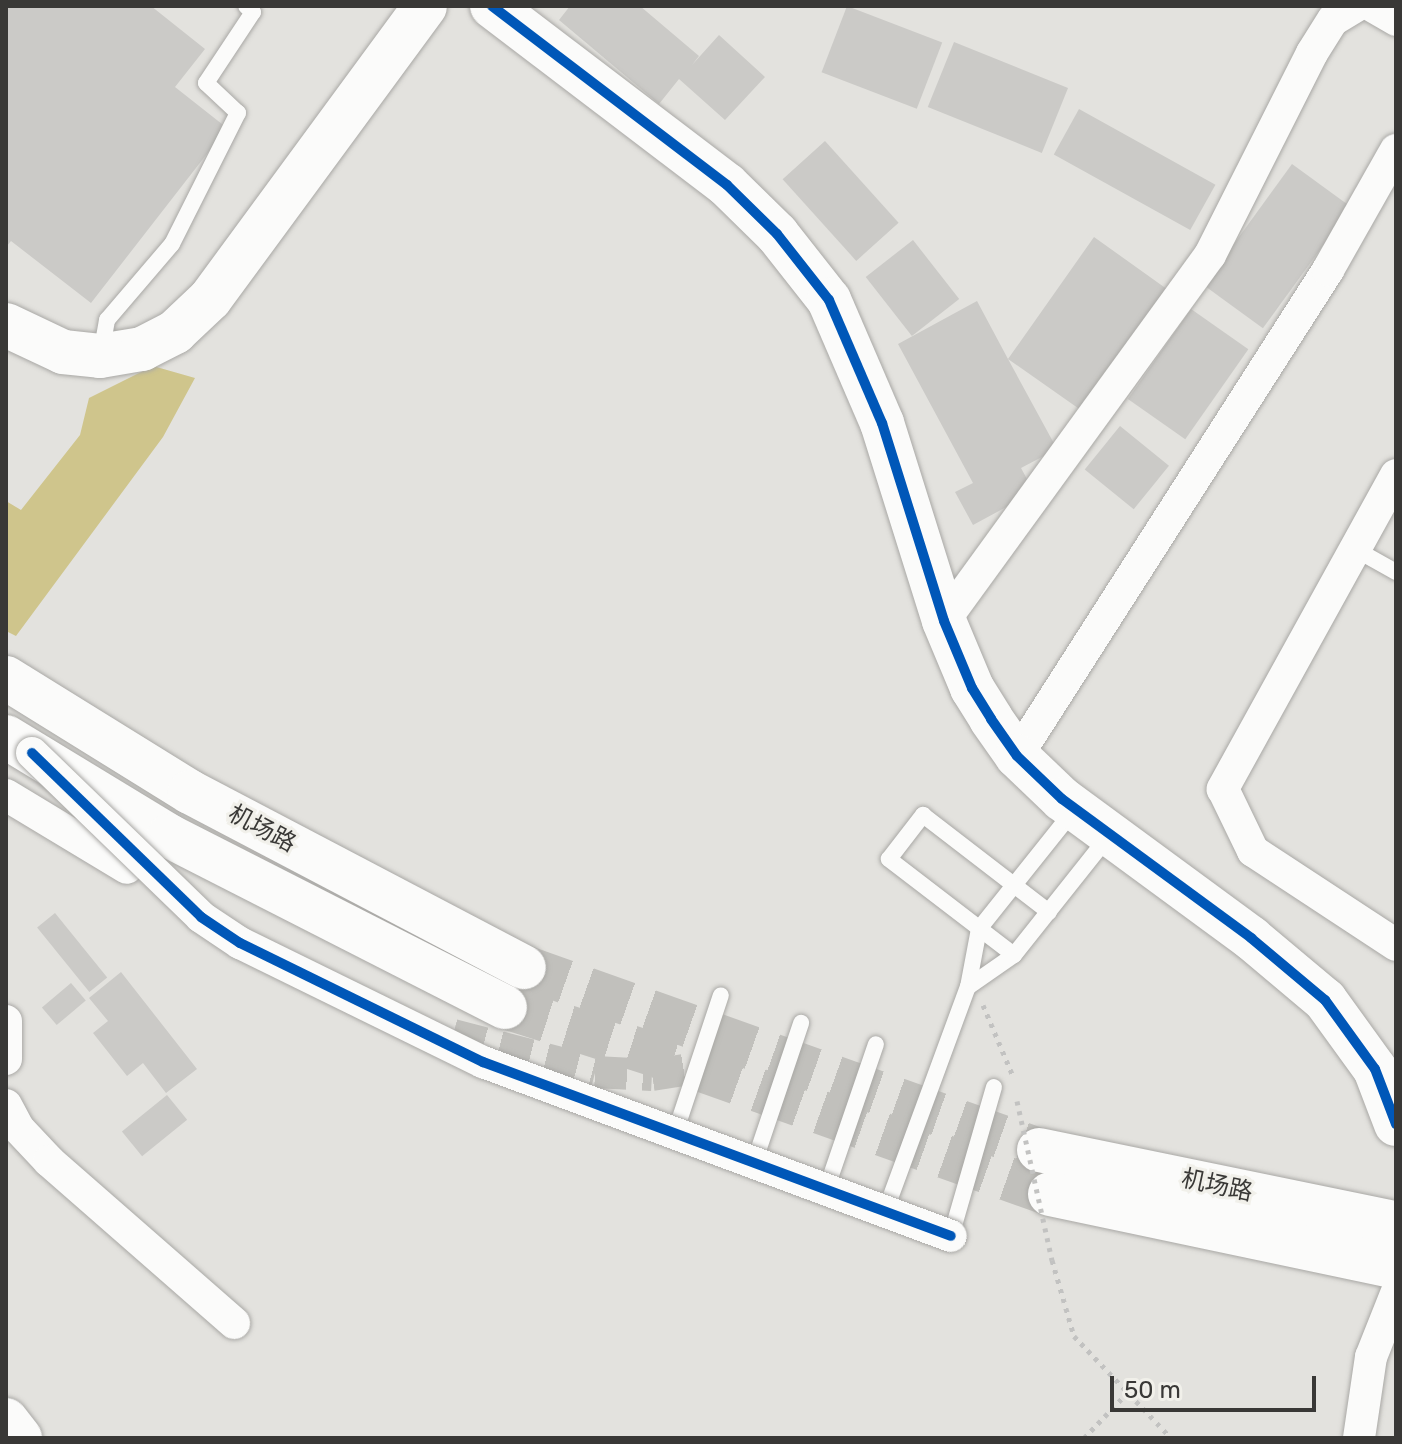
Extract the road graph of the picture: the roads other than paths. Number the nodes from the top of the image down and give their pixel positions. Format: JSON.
{"nodes":[{"id":1,"x":246,"y":6,"type":"edge"},
{"id":2,"x":425,"y":6,"type":"edge"},
{"id":3,"x":492,"y":6,"type":"edge"},
{"id":4,"x":1356,"y":6,"type":"edge"},
{"id":5,"x":1372,"y":6,"type":"edge"},
{"id":6,"x":1396,"y":20,"type":"edge"},
{"id":7,"x":1396,"y":150,"type":"edge"},
{"id":8,"x":6,"y":325,"type":"edge"},
{"id":9,"x":100,"y":356,"type":"junction"},
{"id":10,"x":1396,"y":475,"type":"edge"},
{"id":11,"x":1355,"y":549,"type":"junction"},
{"id":12,"x":1396,"y":572,"type":"edge"},
{"id":13,"x":944,"y":621,"type":"junction"},
{"id":14,"x":6,"y":678,"type":"edge"},
{"id":15,"x":19,"y":745,"type":"edge"},
{"id":16,"x":1017,"y":756,"type":"junction"},
{"id":17,"x":6,"y":795,"type":"edge"},
{"id":18,"x":1075,"y":809,"type":"junction"},
{"id":19,"x":1109,"y":835,"type":"junction"},
{"id":20,"x":127,"y":868,"type":"dead end"},
{"id":21,"x":1014,"y":885,"type":"junction"},
{"id":22,"x":1049,"y":912,"type":"junction"},
{"id":23,"x":979,"y":929,"type":"junction"},
{"id":24,"x":1396,"y":945,"type":"edge"},
{"id":25,"x":1014,"y":955,"type":"junction"},
{"id":26,"x":524,"y":967,"type":"tunnel mouth"},
{"id":27,"x":968,"y":987,"type":"junction"},
{"id":28,"x":721,"y":995,"type":"dead end"},
{"id":29,"x":505,"y":1007,"type":"tunnel mouth"},
{"id":30,"x":6,"y":1021,"type":"edge"},
{"id":31,"x":801,"y":1023,"type":"dead end"},
{"id":32,"x":876,"y":1044,"type":"dead end"},
{"id":33,"x":6,"y":1059,"type":"edge"},
{"id":34,"x":994,"y":1087,"type":"dead end"},
{"id":35,"x":10,"y":1117,"type":"edge"},
{"id":36,"x":1396,"y":1124,"type":"edge"},
{"id":37,"x":675,"y":1133,"type":"junction"},
{"id":38,"x":1039,"y":1150,"type":"tunnel mouth"},
{"id":39,"x":754,"y":1163,"type":"junction"},
{"id":40,"x":826,"y":1190,"type":"junction"},
{"id":41,"x":1050,"y":1194,"type":"tunnel mouth"},
{"id":42,"x":885,"y":1212,"type":"junction"},
{"id":43,"x":1396,"y":1223,"type":"edge"},
{"id":44,"x":951,"y":1236,"type":"joint"},
{"id":45,"x":1396,"y":1267,"type":"edge"},
{"id":46,"x":1396,"y":1294,"type":"edge"},
{"id":47,"x":234,"y":1323,"type":"dead end"},
{"id":48,"x":6,"y":1420,"type":"edge"},
{"id":49,"x":20,"y":1438,"type":"edge"},
{"id":50,"x":1359,"y":1438,"type":"edge"}],
"edges":[{"from":1,"to":9,"type":"lane"},
{"from":2,"to":9,"type":"street"},
{"from":3,"to":13,"type":"street"},
{"from":4,"to":13,"type":"street"},
{"from":5,"to":6,"type":"street"},
{"from":7,"to":16,"type":"street"},
{"from":8,"to":9,"type":"street"},
{"from":10,"to":11,"type":"street"},
{"from":11,"to":12,"type":"lane"},
{"from":11,"to":24,"type":"street"},
{"from":13,"to":16,"type":"street"},
{"from":14,"to":26,"type":"street","name":"机场路"},
{"from":15,"to":29,"type":"street","name":"机场路"},
{"from":15,"to":37,"type":"street","bridge":true},
{"from":16,"to":18,"type":"street"},
{"from":17,"to":20,"type":"street"},
{"from":18,"to":19,"type":"street"},
{"from":18,"to":21,"type":"lane"},
{"from":19,"to":22,"type":"lane"},
{"from":19,"to":36,"type":"street"},
{"from":21,"to":22,"type":"lane"},
{"from":21,"to":23,"type":"lane"},
{"from":21,"to":23,"type":"lane"},
{"from":22,"to":25,"type":"lane"},
{"from":23,"to":25,"type":"lane"},
{"from":23,"to":27,"type":"lane"},
{"from":25,"to":27,"type":"lane"},
{"from":27,"to":42,"type":"lane"},
{"from":28,"to":37,"type":"lane"},
{"from":30,"to":33,"type":"street"},
{"from":31,"to":39,"type":"lane"},
{"from":32,"to":40,"type":"lane"},
{"from":34,"to":44,"type":"lane"},
{"from":35,"to":47,"type":"street"},
{"from":37,"to":39,"type":"street","bridge":true},
{"from":38,"to":43,"type":"street","name":"机场路"},
{"from":39,"to":40,"type":"street","bridge":true},
{"from":40,"to":42,"type":"street","bridge":true},
{"from":41,"to":45,"type":"street","name":"机场路"},
{"from":42,"to":44,"type":"street","bridge":true},
{"from":46,"to":50,"type":"street"},
{"from":48,"to":49,"type":"street"}]}
